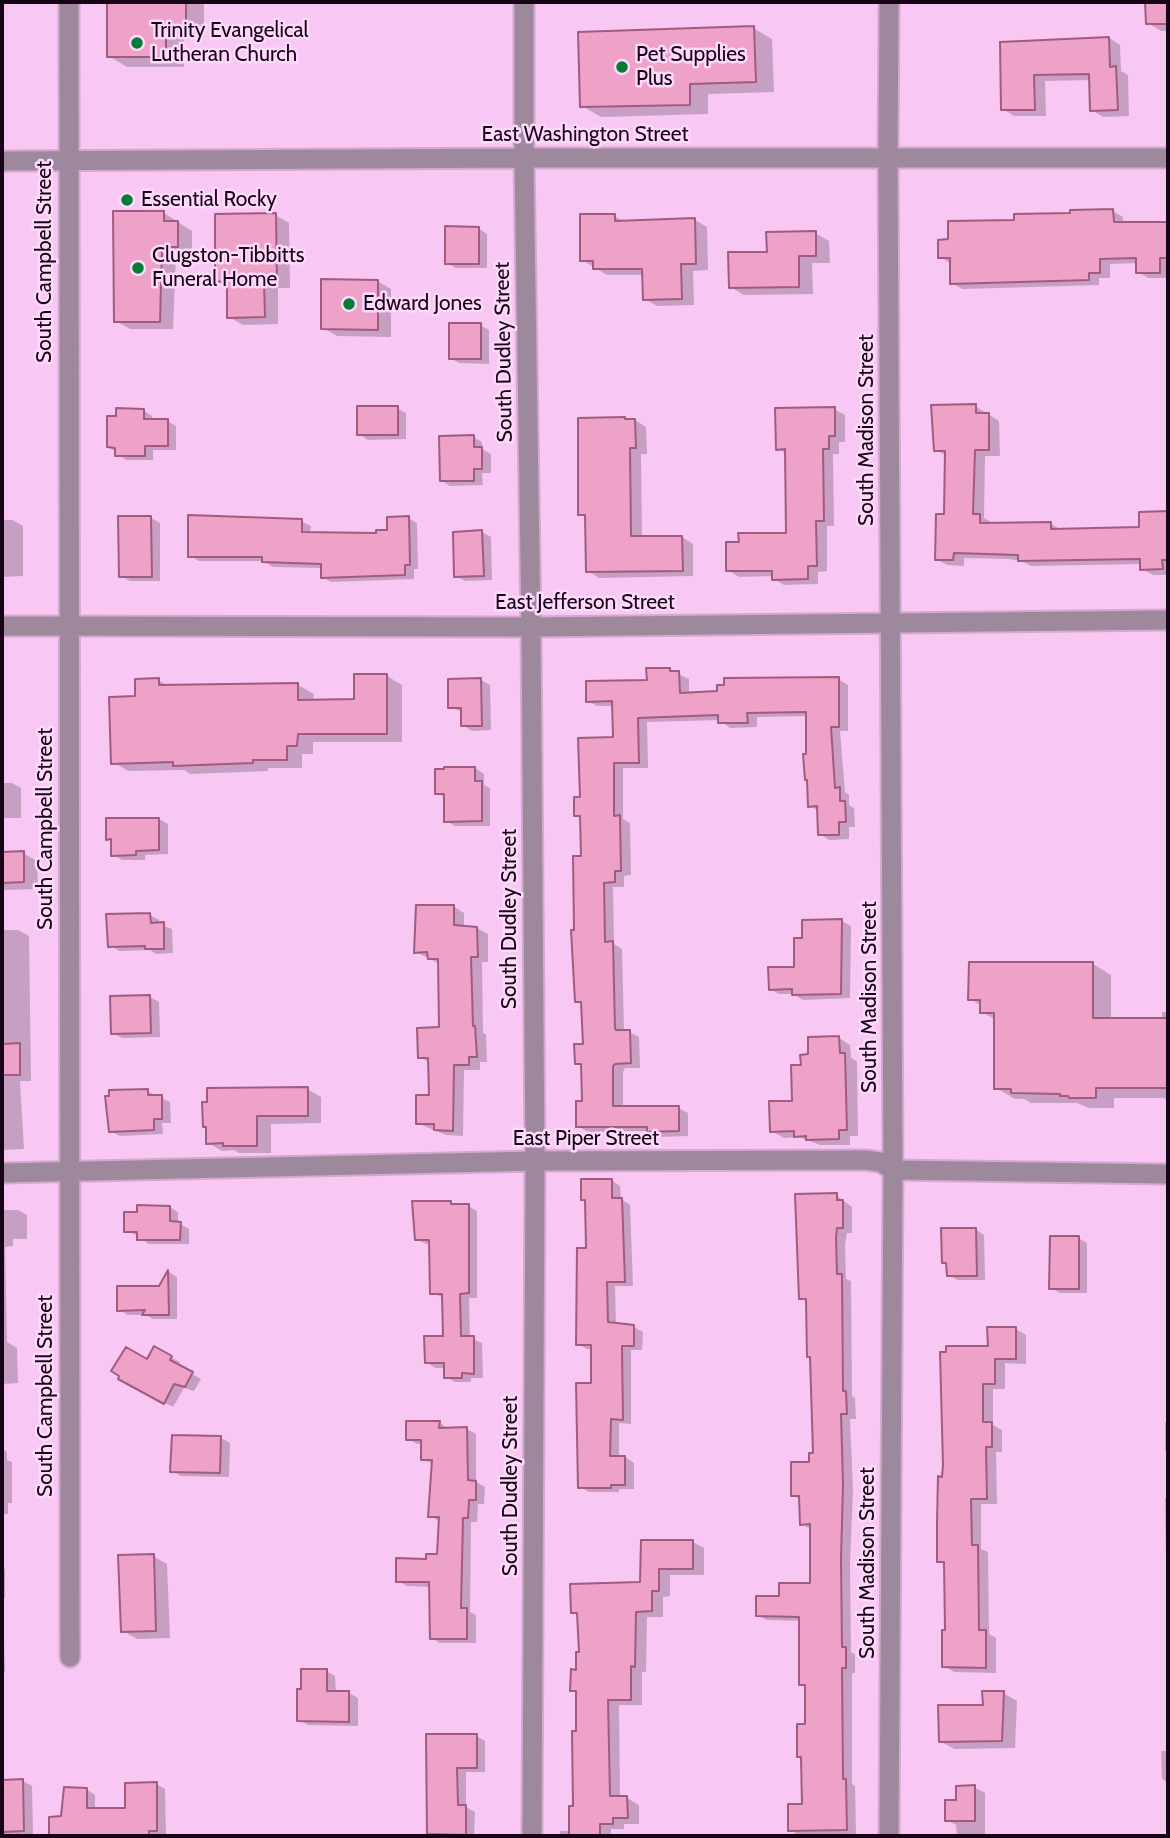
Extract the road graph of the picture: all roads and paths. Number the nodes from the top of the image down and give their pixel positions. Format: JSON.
{"nodes":[{"id":1,"x":69,"y":2,"type":"edge"},
{"id":2,"x":524,"y":2,"type":"edge"},
{"id":3,"x":889,"y":2,"type":"edge"},
{"id":4,"x":888,"y":157,"type":"junction"},
{"id":5,"x":524,"y":158,"type":"junction"},
{"id":6,"x":1168,"y":158,"type":"edge"},
{"id":7,"x":68,"y":160,"type":"junction"},
{"id":8,"x":2,"y":161,"type":"edge"},
{"id":9,"x":1168,"y":620,"type":"edge"},
{"id":10,"x":891,"y":623,"type":"junction"},
{"id":11,"x":2,"y":626,"type":"edge"},
{"id":12,"x":69,"y":626,"type":"junction"},
{"id":13,"x":531,"y":626,"type":"junction"},
{"id":14,"x":535,"y":1161,"type":"junction"},
{"id":15,"x":893,"y":1170,"type":"junction"},
{"id":16,"x":68,"y":1171,"type":"junction"},
{"id":17,"x":2,"y":1172,"type":"edge"},
{"id":18,"x":1168,"y":1174,"type":"edge"},
{"id":19,"x":70,"y":1657,"type":"dead end"},
{"id":20,"x":532,"y":1836,"type":"edge"},
{"id":21,"x":889,"y":1836,"type":"edge"}],
"edges":[{"from":1,"to":7,"type":"street","name":"South Campbell Street"},
{"from":2,"to":5,"type":"street","name":"South Dudley Street"},
{"from":3,"to":4,"type":"street","name":"South Madison Street"},
{"from":4,"to":5,"type":"street","name":"East Washington Street"},
{"from":4,"to":6,"type":"street","name":"East Washington Street"},
{"from":4,"to":10,"type":"street","name":"South Madison Street"},
{"from":5,"to":7,"type":"street","name":"East Washington Street"},
{"from":5,"to":13,"type":"street","name":"South Dudley Street"},
{"from":7,"to":8,"type":"street","name":"East Washington Street"},
{"from":7,"to":12,"type":"street","name":"South Campbell Street"},
{"from":9,"to":10,"type":"street","name":"East Jefferson Street"},
{"from":10,"to":13,"type":"street","name":"East Jefferson Street"},
{"from":10,"to":15,"type":"street","name":"South Madison Street"},
{"from":11,"to":12,"type":"street","name":"East Jefferson Street"},
{"from":12,"to":13,"type":"street","name":"East Jefferson Street"},
{"from":12,"to":16,"type":"street","name":"South Campbell Street"},
{"from":13,"to":14,"type":"street","name":"South Dudley Street"},
{"from":14,"to":15,"type":"street","name":"East Piper Street"},
{"from":14,"to":16,"type":"street","name":"East Piper Street"},
{"from":14,"to":20,"type":"street","name":"South Dudley Street"},
{"from":15,"to":18,"type":"street","name":"East Piper Street"},
{"from":15,"to":21,"type":"street","name":"South Madison Street"},
{"from":16,"to":17,"type":"street","name":"East Piper Street"},
{"from":16,"to":19,"type":"street","name":"South Campbell Street"}]}
